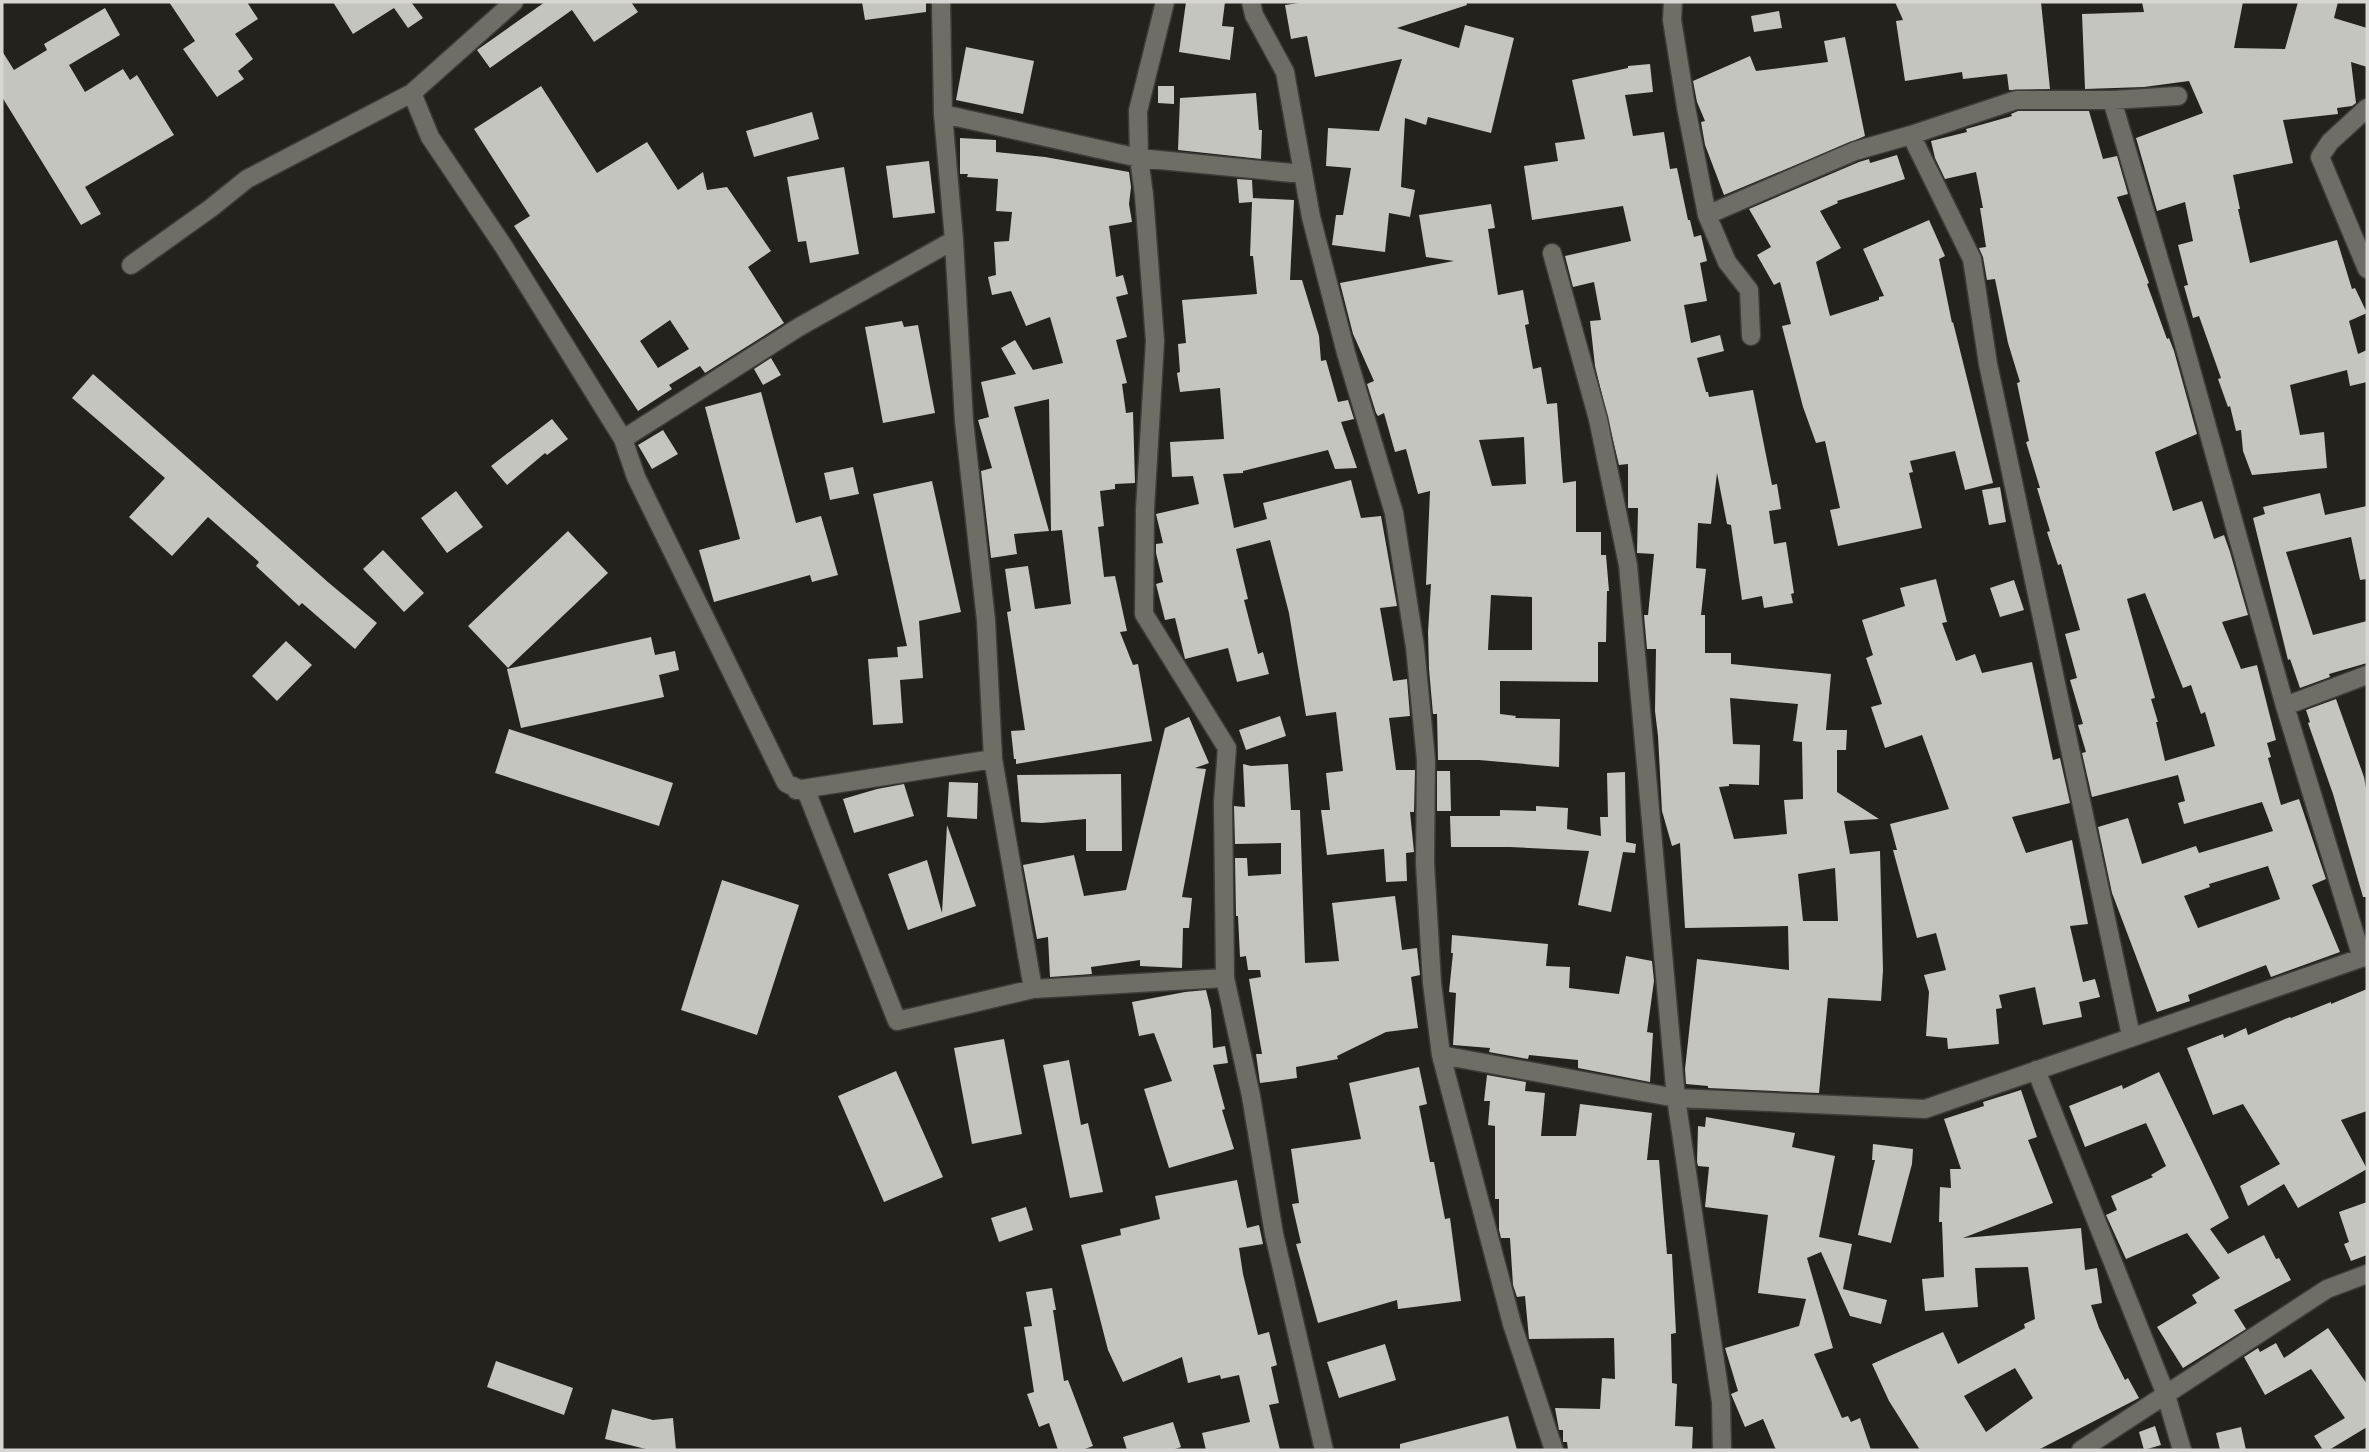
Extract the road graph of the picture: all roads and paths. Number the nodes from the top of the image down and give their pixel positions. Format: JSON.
{"nodes":[{"id":1,"x":514,"y":2,"type":"edge"},
{"id":2,"x":941,"y":2,"type":"edge"},
{"id":3,"x":1165,"y":2,"type":"edge"},
{"id":4,"x":1251,"y":2,"type":"edge"},
{"id":5,"x":1673,"y":2,"type":"edge"},
{"id":6,"x":412,"y":93,"type":"junction"},
{"id":7,"x":2178,"y":96,"type":"dead end"},
{"id":8,"x":2112,"y":100,"type":"junction"},
{"id":9,"x":2367,"y":108,"type":"edge"},
{"id":10,"x":943,"y":114,"type":"junction"},
{"id":11,"x":1911,"y":135,"type":"junction"},
{"id":12,"x":1139,"y":158,"type":"junction"},
{"id":13,"x":1303,"y":172,"type":"junction"},
{"id":14,"x":1707,"y":215,"type":"junction"},
{"id":15,"x":954,"y":240,"type":"junction"},
{"id":16,"x":1552,"y":253,"type":"dead end"},
{"id":17,"x":131,"y":265,"type":"dead end"},
{"id":18,"x":2367,"y":269,"type":"edge"},
{"id":19,"x":1751,"y":336,"type":"dead end"},
{"id":20,"x":623,"y":439,"type":"junction"},
{"id":21,"x":2367,"y":675,"type":"edge"},
{"id":22,"x":2285,"y":706,"type":"junction"},
{"id":23,"x":993,"y":759,"type":"junction"},
{"id":24,"x":796,"y":790,"type":"junction"},
{"id":25,"x":2365,"y":957,"type":"edge"},
{"id":26,"x":1225,"y":978,"type":"junction"},
{"id":27,"x":1033,"y":989,"type":"junction"},
{"id":28,"x":2131,"y":1036,"type":"junction"},
{"id":29,"x":1441,"y":1055,"type":"junction"},
{"id":30,"x":2036,"y":1070,"type":"junction"},
{"id":31,"x":1676,"y":1098,"type":"junction"},
{"id":32,"x":2367,"y":1274,"type":"edge"},
{"id":33,"x":2166,"y":1395,"type":"junction"},
{"id":34,"x":1324,"y":1450,"type":"edge"},
{"id":35,"x":1554,"y":1450,"type":"edge"},
{"id":36,"x":1722,"y":1450,"type":"edge"},
{"id":37,"x":2081,"y":1450,"type":"edge"},
{"id":38,"x":2182,"y":1450,"type":"edge"}],
"edges":[{"from":1,"to":6,"type":"street"},
{"from":2,"to":10,"type":"street"},
{"from":3,"to":12,"type":"street"},
{"from":4,"to":13,"type":"street"},
{"from":5,"to":14,"type":"street"},
{"from":6,"to":17,"type":"street"},
{"from":6,"to":20,"type":"street"},
{"from":7,"to":8,"type":"street"},
{"from":8,"to":11,"type":"street"},
{"from":8,"to":22,"type":"street"},
{"from":9,"to":18,"type":"street"},
{"from":10,"to":12,"type":"street"},
{"from":10,"to":15,"type":"street"},
{"from":11,"to":14,"type":"street"},
{"from":11,"to":28,"type":"street"},
{"from":12,"to":13,"type":"street"},
{"from":12,"to":26,"type":"street"},
{"from":13,"to":29,"type":"street"},
{"from":14,"to":19,"type":"street"},
{"from":15,"to":20,"type":"street"},
{"from":15,"to":23,"type":"street"},
{"from":16,"to":31,"type":"street"},
{"from":20,"to":24,"type":"street"},
{"from":21,"to":22,"type":"street"},
{"from":22,"to":25,"type":"street"},
{"from":23,"to":24,"type":"street"},
{"from":23,"to":27,"type":"street"},
{"from":24,"to":27,"type":"street"},
{"from":25,"to":28,"type":"street"},
{"from":26,"to":27,"type":"street"},
{"from":26,"to":34,"type":"street"},
{"from":28,"to":30,"type":"street"},
{"from":29,"to":31,"type":"street"},
{"from":29,"to":35,"type":"street"},
{"from":30,"to":31,"type":"street"},
{"from":30,"to":33,"type":"street"},
{"from":31,"to":36,"type":"street"},
{"from":32,"to":33,"type":"street"},
{"from":33,"to":37,"type":"street"},
{"from":33,"to":38,"type":"street"}]}
